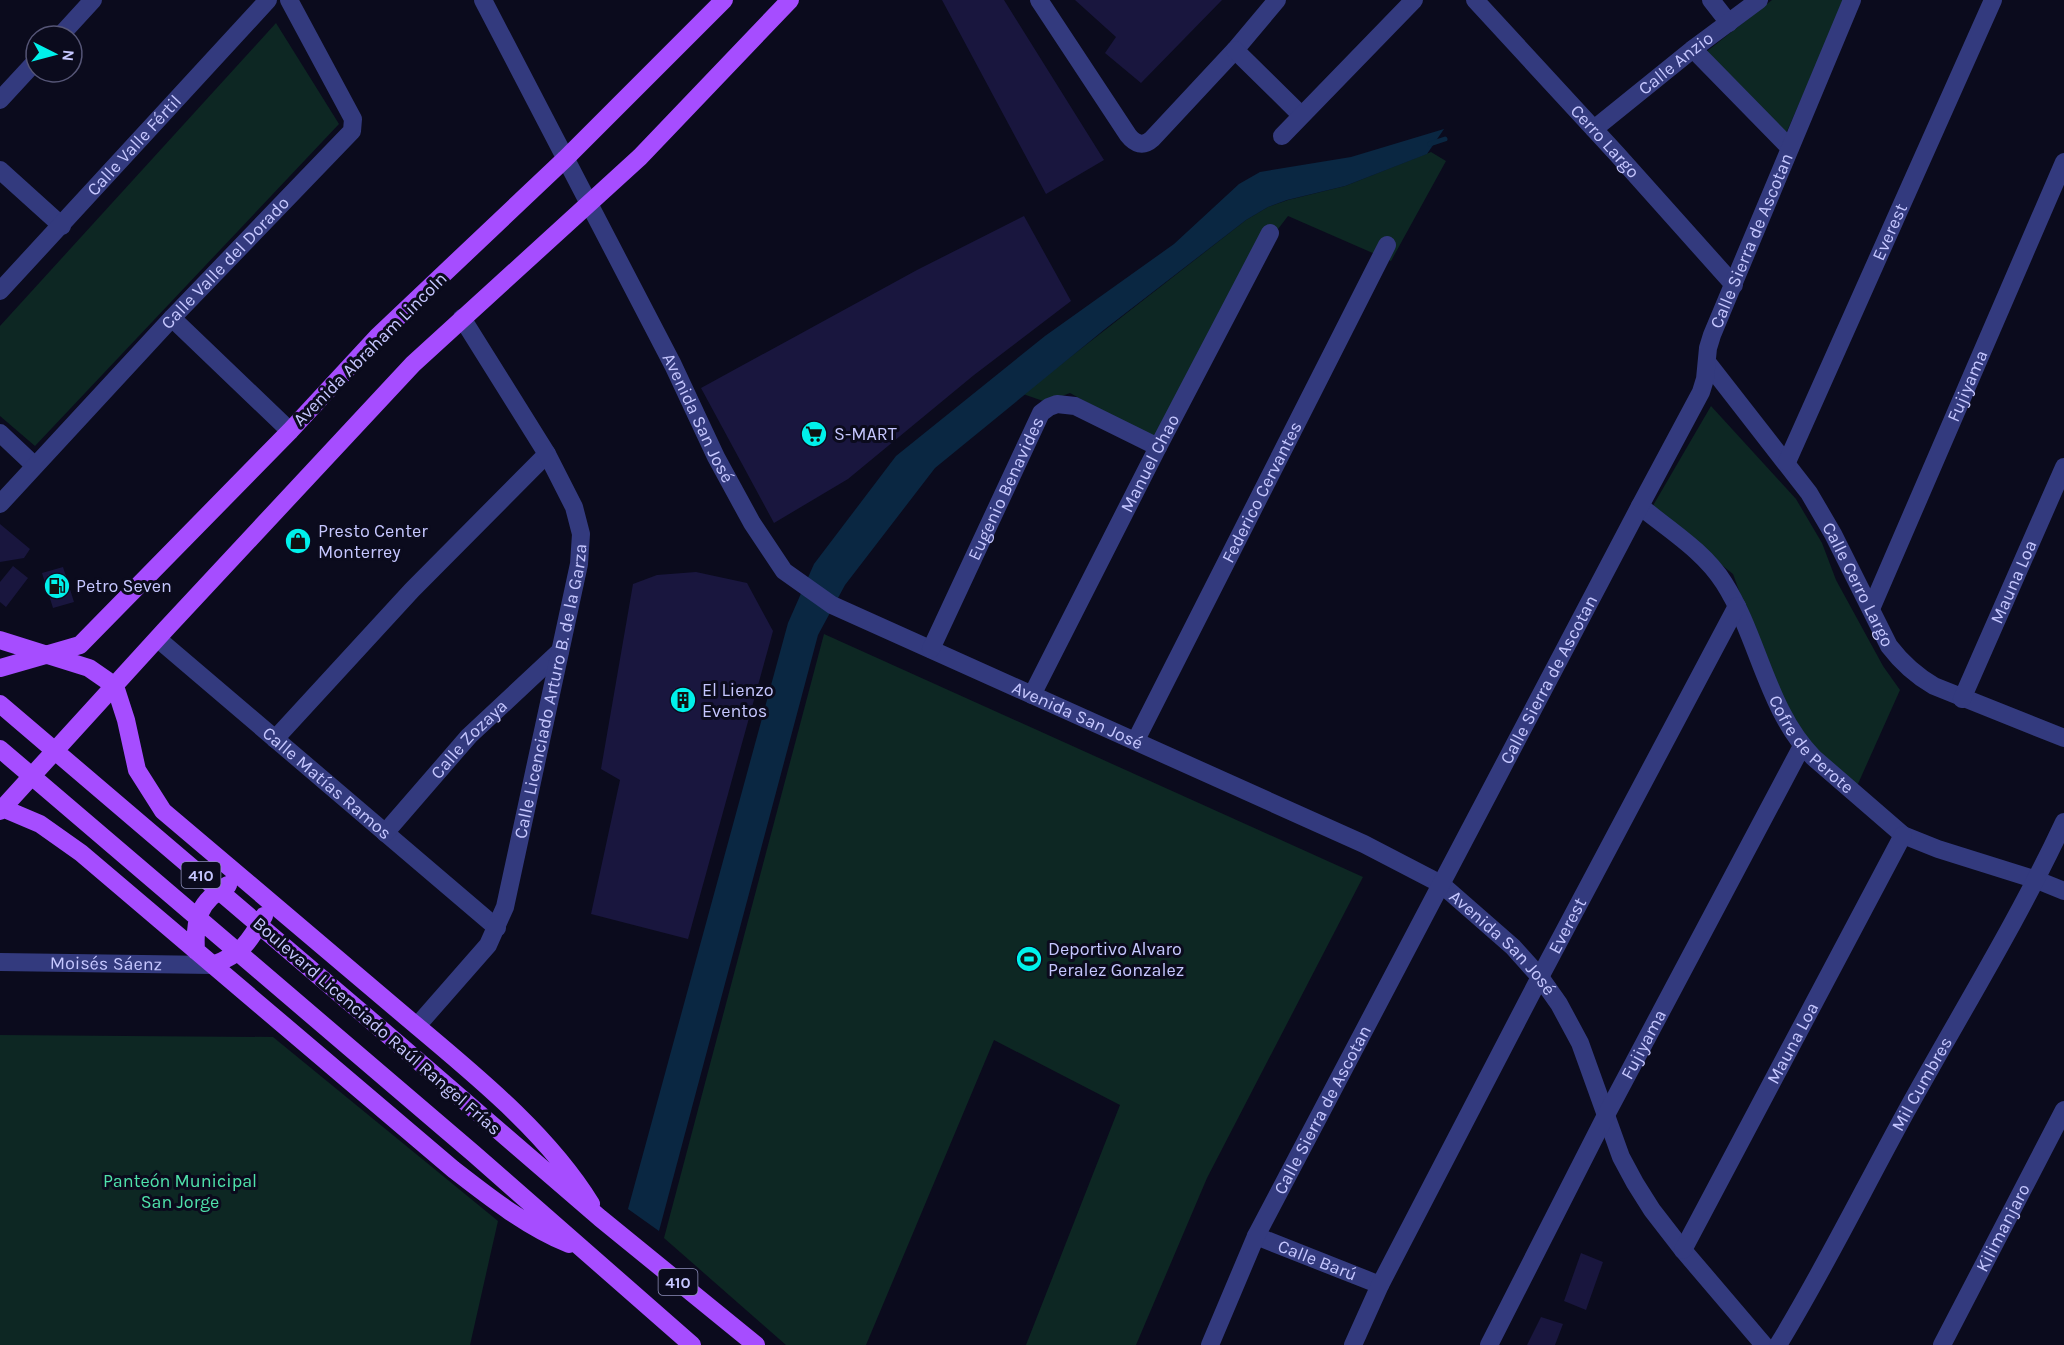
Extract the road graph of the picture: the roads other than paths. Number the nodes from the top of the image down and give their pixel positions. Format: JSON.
{"nodes":[{"id":1,"x":93,"y":0,"type":"edge"},
{"id":2,"x":267,"y":0,"type":"edge"},
{"id":3,"x":289,"y":0,"type":"edge"},
{"id":4,"x":724,"y":0,"type":"edge"},
{"id":5,"x":790,"y":0,"type":"edge"},
{"id":6,"x":1040,"y":0,"type":"edge"},
{"id":7,"x":1277,"y":0,"type":"edge"},
{"id":8,"x":1414,"y":0,"type":"edge"},
{"id":9,"x":1475,"y":0,"type":"edge"},
{"id":10,"x":1711,"y":0,"type":"edge"},
{"id":11,"x":1760,"y":0,"type":"edge"},
{"id":12,"x":1852,"y":0,"type":"edge"},
{"id":13,"x":1993,"y":0,"type":"edge"},
{"id":14,"x":489,"y":3,"type":"edge"},
{"id":15,"x":1729,"y":23,"type":"junction"},
{"id":16,"x":71,"y":24,"type":"edge"},
{"id":17,"x":1693,"y":48,"type":"junction"},
{"id":18,"x":1235,"y":50,"type":"junction"},
{"id":19,"x":24,"y":74,"type":"edge"},
{"id":20,"x":0,"y":100,"type":"edge"},
{"id":21,"x":1301,"y":115,"type":"junction"},
{"id":22,"x":1594,"y":129,"type":"junction"},
{"id":23,"x":1282,"y":136,"type":"dead end"},
{"id":24,"x":1790,"y":148,"type":"junction"},
{"id":25,"x":565,"y":159,"type":"junction"},
{"id":26,"x":2064,"y":162,"type":"edge"},
{"id":27,"x":0,"y":170,"type":"edge"},
{"id":28,"x":590,"y":204,"type":"junction"},
{"id":29,"x":62,"y":226,"type":"junction"},
{"id":30,"x":1270,"y":233,"type":"dead end"},
{"id":31,"x":1387,"y":245,"type":"dead end"},
{"id":32,"x":1734,"y":285,"type":"junction"},
{"id":33,"x":0,"y":291,"type":"edge"},
{"id":34,"x":171,"y":318,"type":"junction"},
{"id":35,"x":462,"y":318,"type":"junction"},
{"id":36,"x":1707,"y":362,"type":"junction"},
{"id":37,"x":290,"y":431,"type":"junction"},
{"id":38,"x":0,"y":433,"type":"edge"},
{"id":39,"x":1158,"y":447,"type":"junction"},
{"id":40,"x":547,"y":454,"type":"junction"},
{"id":41,"x":1787,"y":462,"type":"junction"},
{"id":42,"x":34,"y":465,"type":"junction"},
{"id":43,"x":2064,"y":467,"type":"edge"},
{"id":44,"x":0,"y":504,"type":"edge"},
{"id":45,"x":1640,"y":506,"type":"junction"},
{"id":46,"x":1737,"y":606,"type":"junction"},
{"id":47,"x":1871,"y":609,"type":"junction"},
{"id":48,"x":158,"y":639,"type":"junction"},
{"id":49,"x":0,"y":640,"type":"edge"},
{"id":50,"x":931,"y":649,"type":"junction"},
{"id":51,"x":560,"y":651,"type":"junction"},
{"id":52,"x":47,"y":654,"type":"junction"},
{"id":53,"x":0,"y":668,"type":"edge"},
{"id":54,"x":115,"y":686,"type":"junction"},
{"id":55,"x":1032,"y":695,"type":"junction"},
{"id":56,"x":1962,"y":699,"type":"junction"},
{"id":57,"x":0,"y":704,"type":"edge"},
{"id":58,"x":2064,"y":738,"type":"edge"},
{"id":59,"x":275,"y":739,"type":"junction"},
{"id":60,"x":1136,"y":740,"type":"junction"},
{"id":61,"x":1802,"y":746,"type":"junction"},
{"id":62,"x":0,"y":749,"type":"edge"},
{"id":63,"x":1,"y":809,"type":"edge"},
{"id":64,"x":2064,"y":822,"type":"edge"},
{"id":65,"x":386,"y":833,"type":"junction"},
{"id":66,"x":1903,"y":835,"type":"junction"},
{"id":67,"x":2037,"y":880,"type":"junction"},
{"id":68,"x":247,"y":882,"type":"junction"},
{"id":69,"x":1442,"y":884,"type":"junction"},
{"id":70,"x":2064,"y":891,"type":"edge"},
{"id":71,"x":267,"y":899,"type":"junction"},
{"id":72,"x":497,"y":928,"type":"junction"},
{"id":73,"x":196,"y":951,"type":"junction"},
{"id":74,"x":0,"y":962,"type":"edge"},
{"id":75,"x":213,"y":964,"type":"junction"},
{"id":76,"x":1540,"y":977,"type":"junction"},
{"id":77,"x":417,"y":1026,"type":"junction"},
{"id":78,"x":2064,"y":1110,"type":"edge"},
{"id":79,"x":1605,"y":1117,"type":"junction"},
{"id":80,"x":600,"y":1218,"type":"junction"},
{"id":81,"x":1256,"y":1236,"type":"junction"},
{"id":82,"x":585,"y":1250,"type":"junction"},
{"id":83,"x":1683,"y":1250,"type":"junction"},
{"id":84,"x":1380,"y":1285,"type":"junction"},
{"id":85,"x":692,"y":1345,"type":"edge"},
{"id":86,"x":756,"y":1345,"type":"edge"},
{"id":87,"x":1210,"y":1345,"type":"edge"},
{"id":88,"x":1353,"y":1345,"type":"edge"},
{"id":89,"x":1489,"y":1345,"type":"edge"},
{"id":90,"x":1764,"y":1345,"type":"edge"},
{"id":91,"x":1778,"y":1345,"type":"edge"},
{"id":92,"x":1942,"y":1345,"type":"edge"}],
"edges":[{"from":1,"to":16,"type":"street"},
{"from":2,"to":29,"type":"street","name":"Calle Valle Fértil"},
{"from":3,"to":34,"type":"street","name":"Calle Valle del Dorado"},
{"from":4,"to":25,"type":"main road","name":"Avenida Abraham Lincoln"},
{"from":5,"to":28,"type":"main road"},
{"from":6,"to":18,"type":"street"},
{"from":7,"to":18,"type":"street"},
{"from":8,"to":21,"type":"street"},
{"from":9,"to":22,"type":"street","name":"Cerro Largo"},
{"from":10,"to":15,"type":"street"},
{"from":11,"to":15,"type":"street","name":"Calle Anzio"},
{"from":12,"to":24,"type":"street","name":"Calle Sierra de Ascotan"},
{"from":13,"to":41,"type":"street","name":"Everest"},
{"from":14,"to":25,"type":"street","name":"Avenida San José"},
{"from":15,"to":17,"type":"street","name":"Calle Anzio"},
{"from":17,"to":22,"type":"street","name":"Calle Anzio"},
{"from":17,"to":24,"type":"street"},
{"from":18,"to":21,"type":"street"},
{"from":19,"to":20,"type":"street"},
{"from":21,"to":23,"type":"street"},
{"from":22,"to":32,"type":"street","name":"Cerro Largo"},
{"from":24,"to":32,"type":"street","name":"Calle Sierra de Ascotan"},
{"from":25,"to":28,"type":"street","name":"Avenida San José"},
{"from":25,"to":37,"type":"main road","name":"Avenida Abraham Lincoln"},
{"from":26,"to":47,"type":"street","name":"Fujiyama"},
{"from":27,"to":29,"type":"street"},
{"from":28,"to":35,"type":"main road"},
{"from":28,"to":50,"type":"street","name":"Avenida San José"},
{"from":29,"to":33,"type":"street","name":"Calle Valle Fértil"},
{"from":30,"to":39,"type":"street","name":"Manuel Chao"},
{"from":31,"to":60,"type":"street","name":"Federico Cervantes"},
{"from":32,"to":36,"type":"street","name":"Calle Sierra de Ascotan"},
{"from":34,"to":37,"type":"street"},
{"from":34,"to":42,"type":"street","name":"Calle Valle del Dorado"},
{"from":35,"to":40,"type":"street","name":"Calle Licenciado Arturo B. de la Garza"},
{"from":35,"to":48,"type":"main road"},
{"from":36,"to":41,"type":"street","name":"Calle Cerro Largo"},
{"from":36,"to":45,"type":"street","name":"Calle Sierra de Ascotan"},
{"from":37,"to":52,"type":"main road","name":"Avenida Abraham Lincoln"},
{"from":38,"to":42,"type":"street"},
{"from":39,"to":50,"type":"street","name":"Eugenio Benavides"},
{"from":39,"to":55,"type":"street","name":"Manuel Chao"},
{"from":40,"to":51,"type":"street","name":"Calle Licenciado Arturo B. de la Garza"},
{"from":40,"to":59,"type":"street"},
{"from":41,"to":47,"type":"street","name":"Calle Cerro Largo"},
{"from":42,"to":44,"type":"street","name":"Calle Valle del Dorado"},
{"from":43,"to":56,"type":"street","name":"Mauna Loa"},
{"from":45,"to":46,"type":"street","name":"Cofre de Perote"},
{"from":45,"to":69,"type":"street","name":"Calle Sierra de Ascotan"},
{"from":46,"to":61,"type":"street","name":"Cofre de Perote"},
{"from":46,"to":76,"type":"street","name":"Everest"},
{"from":47,"to":56,"type":"street","name":"Calle Cerro Largo"},
{"from":48,"to":54,"type":"main road"},
{"from":48,"to":59,"type":"street","name":"Calle Matías Ramos"},
{"from":49,"to":52,"type":"main road"},
{"from":50,"to":55,"type":"street","name":"Avenida San José"},
{"from":51,"to":65,"type":"street","name":"Calle Zozaya"},
{"from":51,"to":72,"type":"street","name":"Calle Licenciado Arturo B. de la Garza"},
{"from":52,"to":53,"type":"main road","name":"Avenida Abraham Lincoln"},
{"from":52,"to":54,"type":"main road"},
{"from":54,"to":63,"type":"main road"},
{"from":54,"to":68,"type":"main road"},
{"from":55,"to":60,"type":"street","name":"Avenida San José"},
{"from":56,"to":58,"type":"street","name":"Calle Cerro Largo"},
{"from":57,"to":80,"type":"main road","name":"Boulevard Licenciado Raúl Rangel Frías","number":"410"},
{"from":59,"to":65,"type":"street","name":"Calle Matías Ramos"},
{"from":60,"to":69,"type":"street","name":"Avenida San José"},
{"from":61,"to":66,"type":"street","name":"Cofre de Perote"},
{"from":61,"to":79,"type":"street","name":"Fujiyama"},
{"from":62,"to":82,"type":"main road","name":"Boulevard Licenciado Raúl Rangel Frías","number":"410"},
{"from":63,"to":73,"type":"main road"},
{"from":64,"to":67,"type":"street","name":"Mil Cumbres"},
{"from":65,"to":72,"type":"street","name":"Calle Matías Ramos"},
{"from":66,"to":67,"type":"street","name":"Cofre de Perote"},
{"from":66,"to":83,"type":"street","name":"Mauna Loa"},
{"from":67,"to":70,"type":"street","name":"Cofre de Perote"},
{"from":67,"to":91,"type":"street","name":"Mil Cumbres"},
{"from":68,"to":71,"type":"main road"},
{"from":68,"to":73,"type":"main road"},
{"from":69,"to":76,"type":"street","name":"Avenida San José"},
{"from":69,"to":81,"type":"street","name":"Calle Sierra de Ascotan"},
{"from":71,"to":75,"type":"main road"},
{"from":71,"to":77,"type":"main road"},
{"from":72,"to":77,"type":"street","name":"Calle Licenciado Arturo B. de la Garza"},
{"from":73,"to":75,"type":"main road"},
{"from":74,"to":75,"type":"street","name":"Moisés Sáenz"},
{"from":75,"to":82,"type":"main road"},
{"from":76,"to":79,"type":"street","name":"Avenida San José"},
{"from":76,"to":84,"type":"street","name":"Everest"},
{"from":77,"to":80,"type":"main road"},
{"from":78,"to":92,"type":"street","name":"Kilimanjaro"},
{"from":79,"to":83,"type":"street","name":"Avenida San José"},
{"from":79,"to":89,"type":"street","name":"Fujiyama"},
{"from":80,"to":86,"type":"main road","name":"Boulevard Licenciado Raúl Rangel Frías","number":"410"},
{"from":81,"to":84,"type":"street","name":"Calle Barú"},
{"from":81,"to":87,"type":"street","name":"Calle Sierra de Ascotan"},
{"from":82,"to":85,"type":"main road","name":"Boulevard Licenciado Raúl Rangel Frías","number":"410"},
{"from":83,"to":90,"type":"street","name":"Avenida San José"},
{"from":84,"to":88,"type":"street","name":"Everest"}]}
